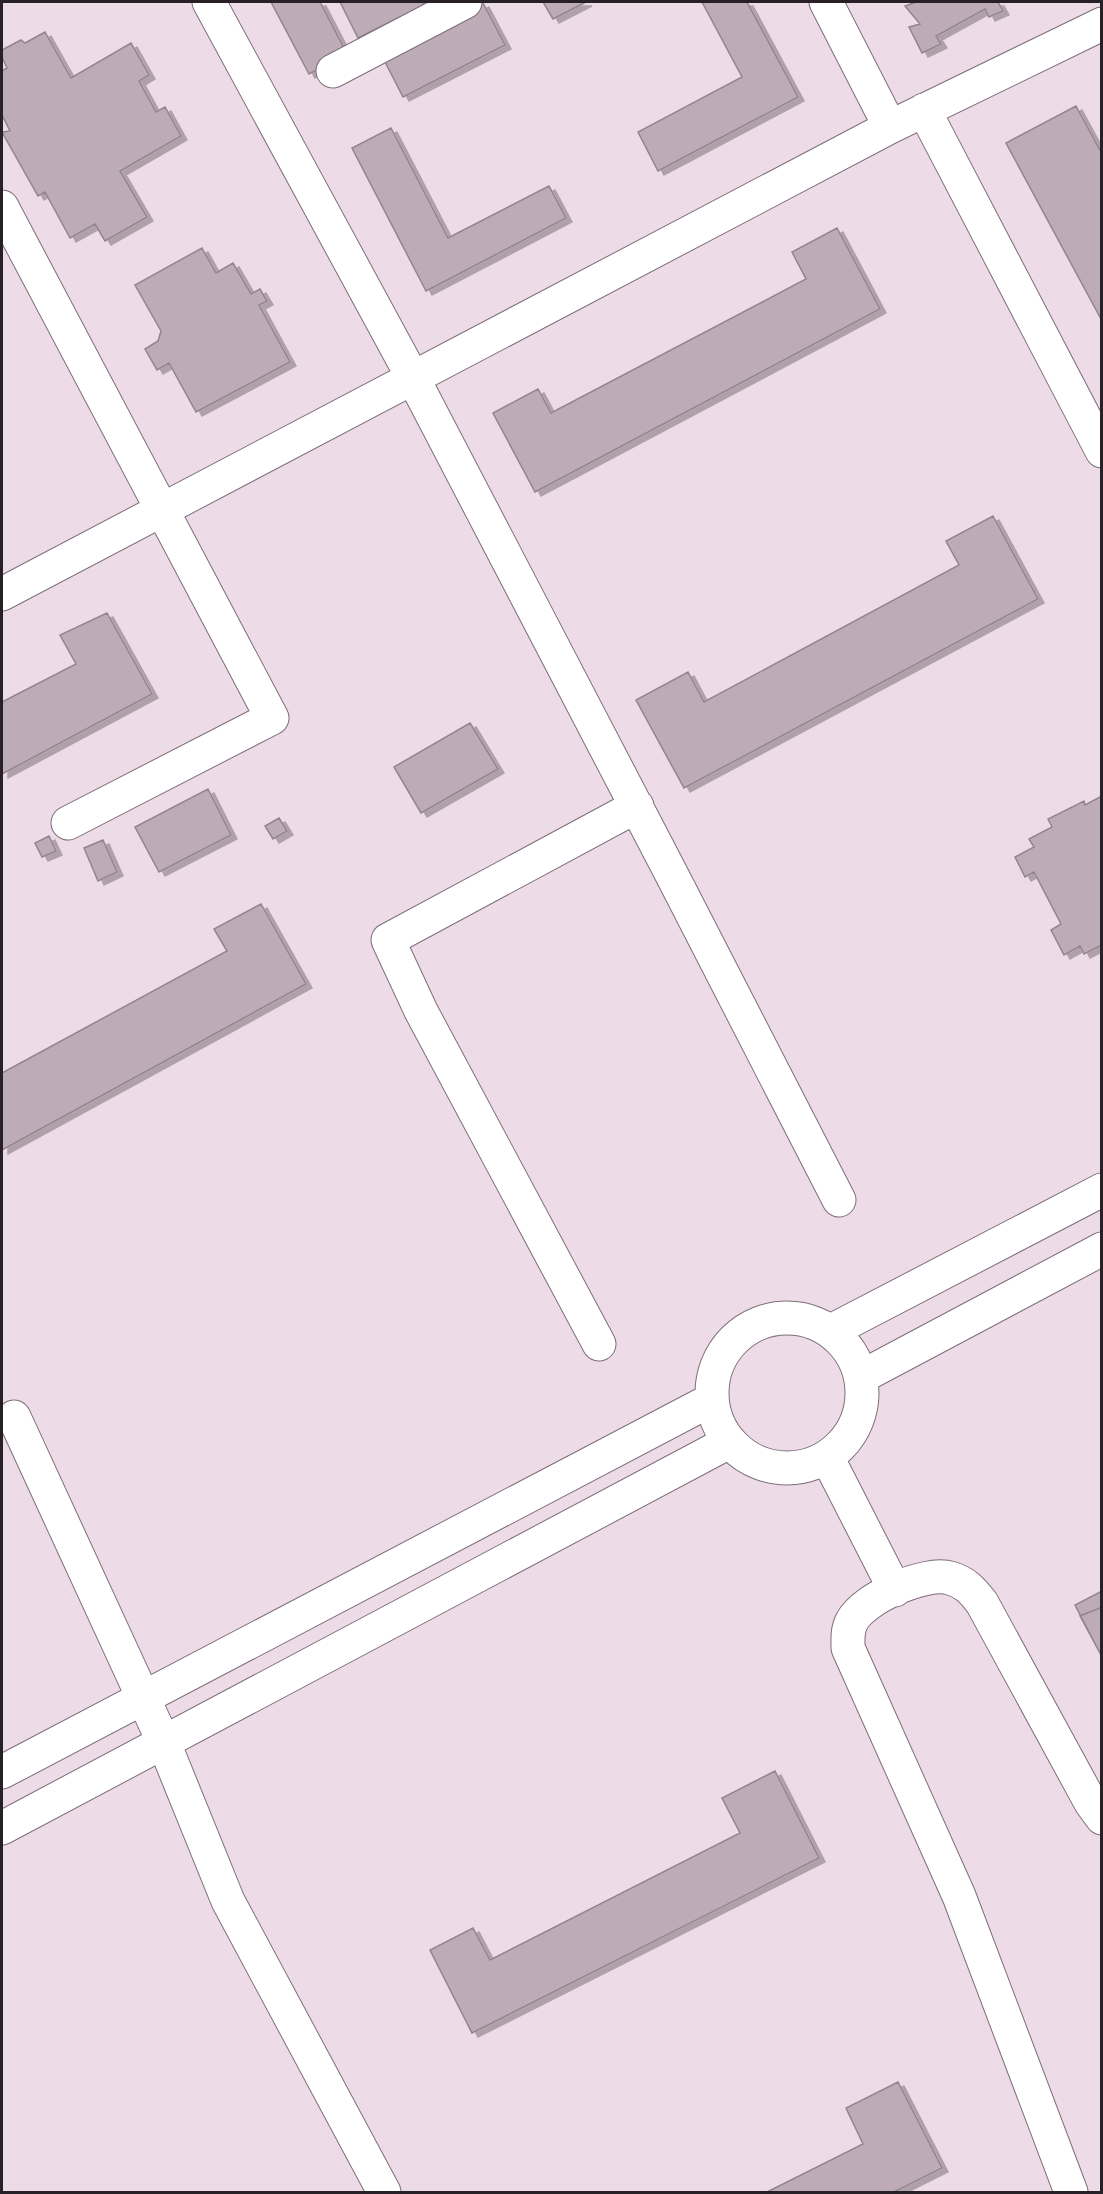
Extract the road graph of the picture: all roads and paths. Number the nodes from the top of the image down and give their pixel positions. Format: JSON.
{"nodes":[{"id":1,"x":209,"y":2,"type":"edge"},
{"id":2,"x":465,"y":2,"type":"edge"},
{"id":3,"x":826,"y":2,"type":"edge"},
{"id":4,"x":1101,"y":24,"type":"edge"},
{"id":5,"x":333,"y":71,"type":"dead end"},
{"id":6,"x":924,"y":110,"type":"junction"},
{"id":7,"x":890,"y":127,"type":"junction"},
{"id":8,"x":2,"y":207,"type":"edge"},
{"id":9,"x":413,"y":378,"type":"junction"},
{"id":10,"x":1101,"y":451,"type":"edge"},
{"id":11,"x":162,"y":510,"type":"junction"},
{"id":12,"x":2,"y":594,"type":"edge"},
{"id":13,"x":637,"y":806,"type":"junction"},
{"id":14,"x":68,"y":824,"type":"dead end"},
{"id":15,"x":1101,"y":1190,"type":"edge"},
{"id":16,"x":839,"y":1200,"type":"dead end"},
{"id":17,"x":1101,"y":1249,"type":"edge"},
{"id":18,"x":831,"y":1331,"type":"junction"},
{"id":19,"x":599,"y":1344,"type":"dead end"},
{"id":20,"x":861,"y":1377,"type":"junction"},
{"id":21,"x":711,"y":1400,"type":"junction"},
{"id":22,"x":14,"y":1417,"type":"dead end"},
{"id":23,"x":729,"y":1442,"type":"junction"},
{"id":24,"x":827,"y":1457,"type":"junction"},
{"id":25,"x":896,"y":1590,"type":"junction"},
{"id":26,"x":143,"y":1698,"type":"junction"},
{"id":27,"x":164,"y":1743,"type":"junction"},
{"id":28,"x":2,"y":1772,"type":"edge"},
{"id":29,"x":1101,"y":1818,"type":"edge"},
{"id":30,"x":2,"y":1828,"type":"edge"},
{"id":31,"x":384,"y":2193,"type":"edge"},
{"id":32,"x":1071,"y":2193,"type":"edge"}],
"edges":[{"from":1,"to":9,"type":"lane"},
{"from":2,"to":5,"type":"lane"},
{"from":3,"to":7,"type":"lane"},
{"from":4,"to":6,"type":"lane"},
{"from":6,"to":7,"type":"lane"},
{"from":6,"to":10,"type":"lane"},
{"from":7,"to":9,"type":"lane"},
{"from":8,"to":11,"type":"lane"},
{"from":9,"to":11,"type":"lane"},
{"from":9,"to":13,"type":"lane"},
{"from":11,"to":12,"type":"lane"},
{"from":11,"to":14,"type":"lane"},
{"from":13,"to":16,"type":"lane"},
{"from":13,"to":19,"type":"lane"},
{"from":15,"to":18,"type":"lane"},
{"from":17,"to":20,"type":"lane"},
{"from":18,"to":20,"type":"lane"},
{"from":18,"to":21,"type":"lane"},
{"from":20,"to":24,"type":"lane"},
{"from":21,"to":23,"type":"lane"},
{"from":21,"to":26,"type":"lane"},
{"from":22,"to":26,"type":"lane"},
{"from":23,"to":24,"type":"lane"},
{"from":23,"to":27,"type":"lane"},
{"from":24,"to":25,"type":"lane"},
{"from":25,"to":29,"type":"lane"},
{"from":25,"to":32,"type":"lane"},
{"from":26,"to":27,"type":"lane"},
{"from":26,"to":28,"type":"lane"},
{"from":27,"to":30,"type":"lane"},
{"from":27,"to":31,"type":"lane"}]}
